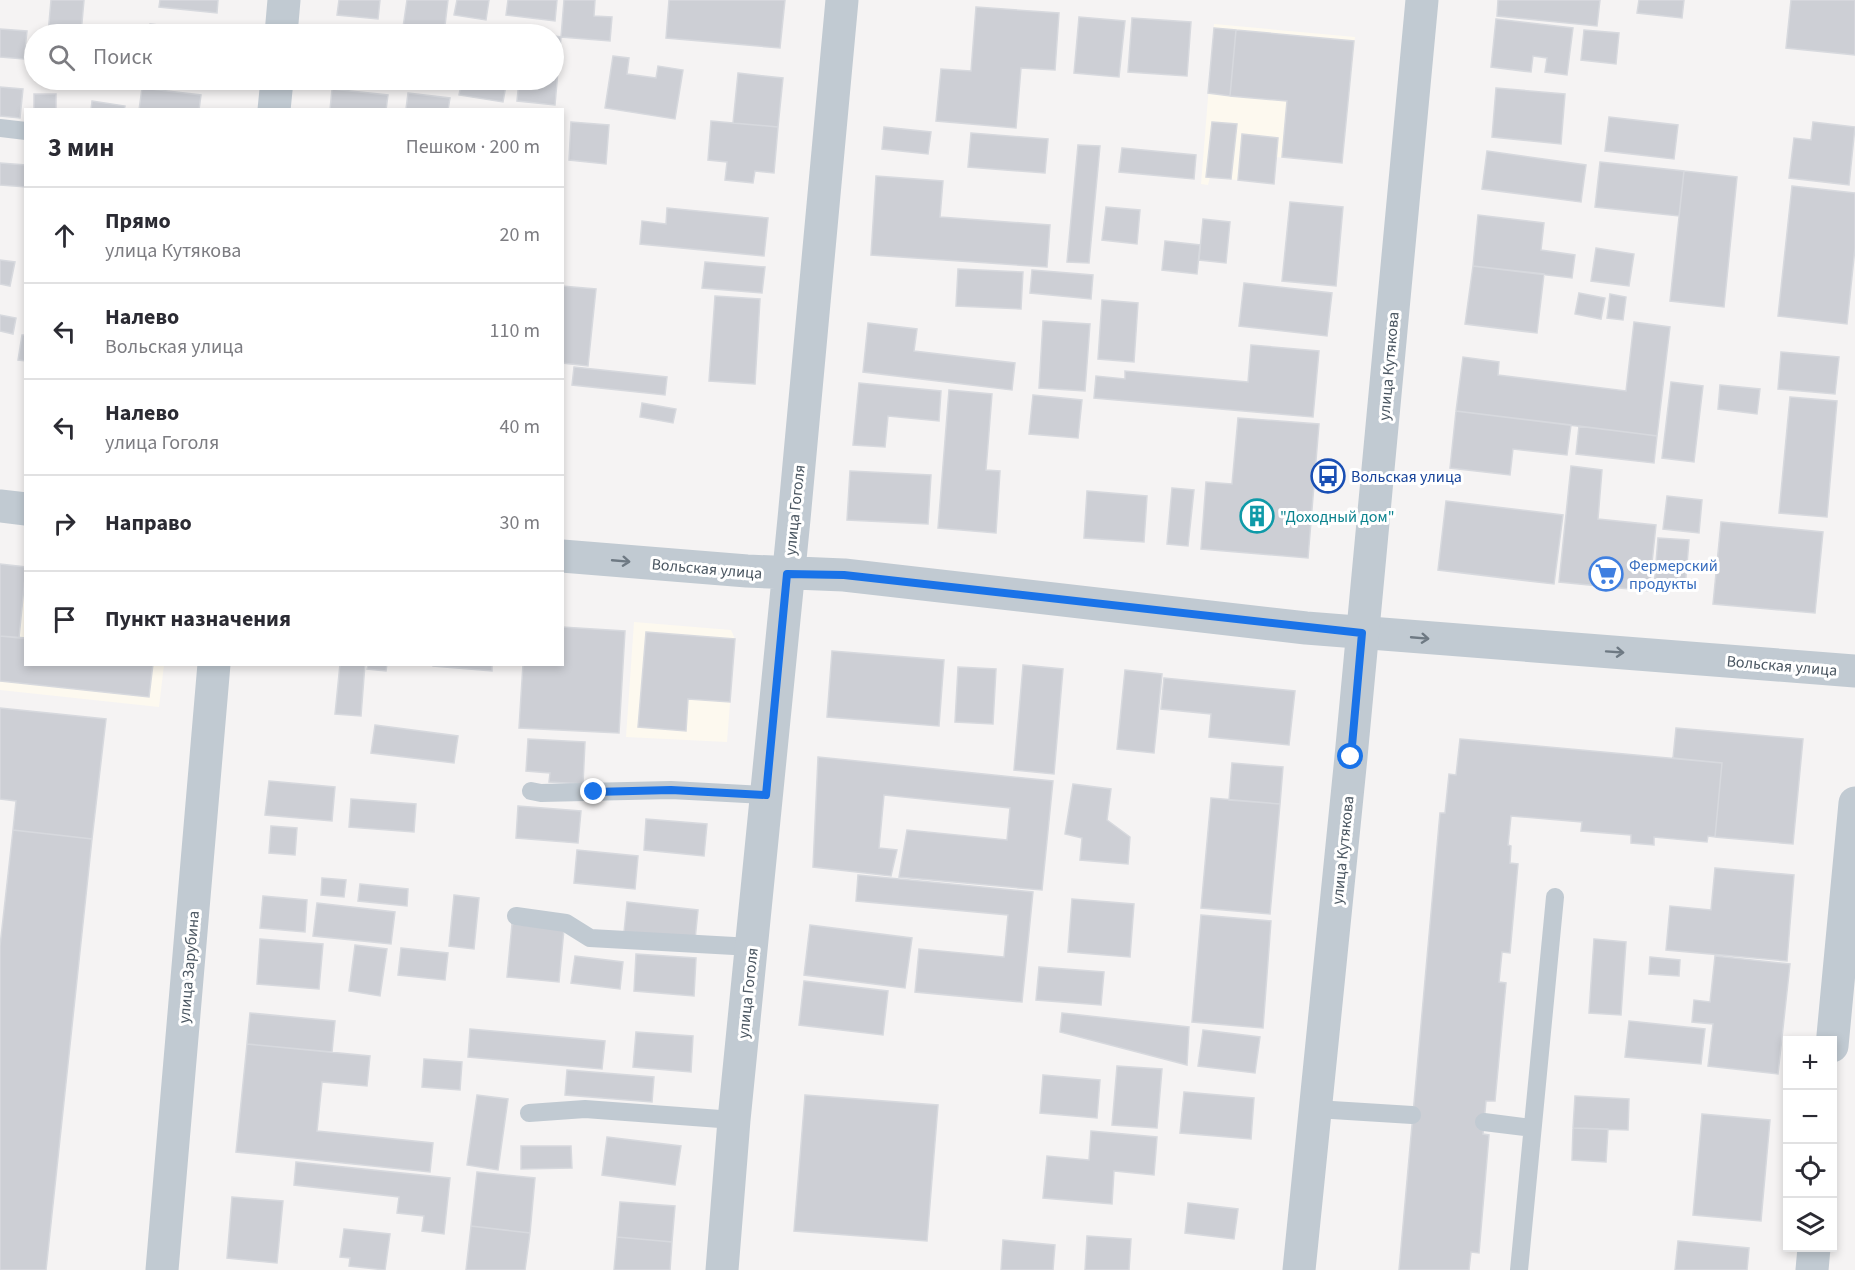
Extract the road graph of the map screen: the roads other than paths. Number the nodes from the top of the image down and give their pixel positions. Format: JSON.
{"nodes":[{"id":1,"x":284,"y":0,"type":"edge"},
{"id":2,"x":842,"y":0,"type":"edge"},
{"id":3,"x":1422,"y":0,"type":"edge"},
{"id":4,"x":282,"y":24,"type":"edge"},
{"id":5,"x":276,"y":90,"type":"edge"},
{"id":6,"x":274,"y":108,"type":"edge"},
{"id":7,"x":0,"y":128,"type":"edge"},
{"id":8,"x":24,"y":131,"type":"edge"},
{"id":9,"x":0,"y":506,"type":"edge"},
{"id":10,"x":24,"y":509,"type":"edge"},
{"id":11,"x":564,"y":556,"type":"edge"},
{"id":12,"x":787,"y":574,"type":"junction"},
{"id":13,"x":1362,"y":633,"type":"junction"},
{"id":14,"x":214,"y":666,"type":"edge"},
{"id":15,"x":1855,"y":672,"type":"edge"},
{"id":16,"x":531,"y":791,"type":"dead end"},
{"id":17,"x":766,"y":795,"type":"junction"},
{"id":18,"x":1855,"y":803,"type":"edge"},
{"id":19,"x":1555,"y":897,"type":"dead end"},
{"id":20,"x":516,"y":916,"type":"dead end"},
{"id":21,"x":752,"y":946,"type":"junction"},
{"id":22,"x":1834,"y":1036,"type":"edge"},
{"id":23,"x":1316,"y":1109,"type":"junction"},
{"id":24,"x":529,"y":1113,"type":"dead end"},
{"id":25,"x":1413,"y":1115,"type":"dead end"},
{"id":26,"x":734,"y":1120,"type":"junction"},
{"id":27,"x":1484,"y":1122,"type":"dead end"},
{"id":28,"x":1532,"y":1128,"type":"junction"},
{"id":29,"x":1814,"y":1252,"type":"edge"},
{"id":30,"x":162,"y":1270,"type":"edge"},
{"id":31,"x":722,"y":1270,"type":"edge"},
{"id":32,"x":1299,"y":1270,"type":"edge"},
{"id":33,"x":1519,"y":1270,"type":"edge"},
{"id":34,"x":1812,"y":1270,"type":"edge"}],
"edges":[{"from":1,"to":4,"type":"street"},
{"from":2,"to":12,"type":"street","name":"улица Гоголя"},
{"from":3,"to":13,"type":"street","name":"улица Кутякова"},
{"from":5,"to":6,"type":"street"},
{"from":7,"to":8,"type":"lane"},
{"from":9,"to":10,"type":"street"},
{"from":11,"to":12,"type":"street","name":"Вольская улица","one_way":true},
{"from":12,"to":13,"type":"street","name":"Вольская улица"},
{"from":12,"to":17,"type":"street","name":"улица Гоголя"},
{"from":13,"to":15,"type":"street","name":"Вольская улица","one_way":true},
{"from":13,"to":23,"type":"street","name":"улица Кутякова"},
{"from":14,"to":30,"type":"street","name":"улица Зарубина"},
{"from":16,"to":17,"type":"lane"},
{"from":17,"to":21,"type":"street","name":"улица Гоголя"},
{"from":18,"to":22,"type":"street"},
{"from":19,"to":28,"type":"lane"},
{"from":20,"to":21,"type":"lane"},
{"from":21,"to":26,"type":"street","name":"улица Гоголя"},
{"from":23,"to":25,"type":"lane"},
{"from":23,"to":32,"type":"street","name":"улица Кутякова"},
{"from":24,"to":26,"type":"lane"},
{"from":26,"to":31,"type":"street","name":"улица Гоголя"},
{"from":27,"to":28,"type":"lane"},
{"from":28,"to":33,"type":"lane"},
{"from":29,"to":34,"type":"street"}]}
